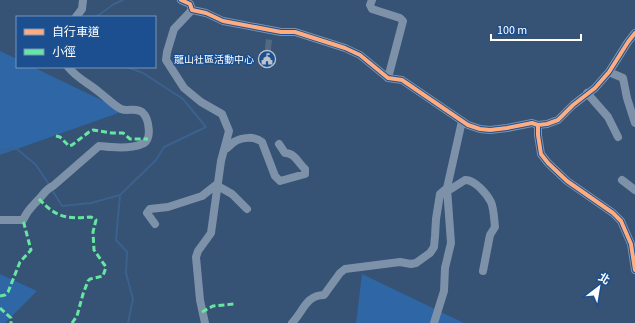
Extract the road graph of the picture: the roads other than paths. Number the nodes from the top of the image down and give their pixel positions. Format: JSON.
{"nodes":[{"id":1,"x":83,"y":0,"type":"edge"},
{"id":2,"x":181,"y":0,"type":"edge"},
{"id":3,"x":372,"y":0,"type":"edge"},
{"id":4,"x":192,"y":10,"type":"junction"},
{"id":5,"x":77,"y":16,"type":"edge"},
{"id":6,"x":635,"y":33,"type":"edge"},
{"id":7,"x":69,"y":68,"type":"edge"},
{"id":8,"x":609,"y":72,"type":"junction"},
{"id":9,"x":388,"y":78,"type":"junction"},
{"id":10,"x":587,"y":93,"type":"junction"},
{"id":11,"x":631,"y":98,"type":"edge"},
{"id":12,"x":462,"y":121,"type":"junction"},
{"id":13,"x":635,"y":123,"type":"edge"},
{"id":14,"x":538,"y":124,"type":"junction"},
{"id":15,"x":618,"y":137,"type":"dead end"},
{"id":16,"x":279,"y":144,"type":"dead end"},
{"id":17,"x":224,"y":150,"type":"junction"},
{"id":18,"x":622,"y":180,"type":"dead end"},
{"id":19,"x":216,"y":186,"type":"junction"},
{"id":20,"x":447,"y":188,"type":"junction"},
{"id":21,"x":635,"y":190,"type":"edge"},
{"id":22,"x":247,"y":209,"type":"dead end"},
{"id":23,"x":0,"y":220,"type":"edge"},
{"id":24,"x":155,"y":224,"type":"dead end"},
{"id":25,"x":635,"y":270,"type":"edge"},
{"id":26,"x":483,"y":271,"type":"dead end"},
{"id":27,"x":205,"y":323,"type":"edge"},
{"id":28,"x":292,"y":323,"type":"edge"},
{"id":29,"x":434,"y":323,"type":"edge"}],
"edges":[{"from":1,"to":5,"type":"street"},
{"from":2,"to":4,"type":"street"},
{"from":3,"to":9,"type":"street"},
{"from":4,"to":9,"type":"street"},
{"from":4,"to":17,"type":"street"},
{"from":6,"to":8,"type":"street"},
{"from":7,"to":23,"type":"street"},
{"from":8,"to":10,"type":"street"},
{"from":8,"to":11,"type":"street"},
{"from":9,"to":12,"type":"street"},
{"from":10,"to":14,"type":"street"},
{"from":10,"to":15,"type":"street"},
{"from":11,"to":13,"type":"street"},
{"from":12,"to":14,"type":"street"},
{"from":12,"to":20,"type":"street"},
{"from":14,"to":25,"type":"street"},
{"from":16,"to":17,"type":"street"},
{"from":17,"to":19,"type":"street"},
{"from":18,"to":21,"type":"street"},
{"from":19,"to":22,"type":"street"},
{"from":19,"to":24,"type":"street"},
{"from":19,"to":27,"type":"street"},
{"from":20,"to":26,"type":"street"},
{"from":20,"to":28,"type":"street"},
{"from":20,"to":29,"type":"street"}]}
